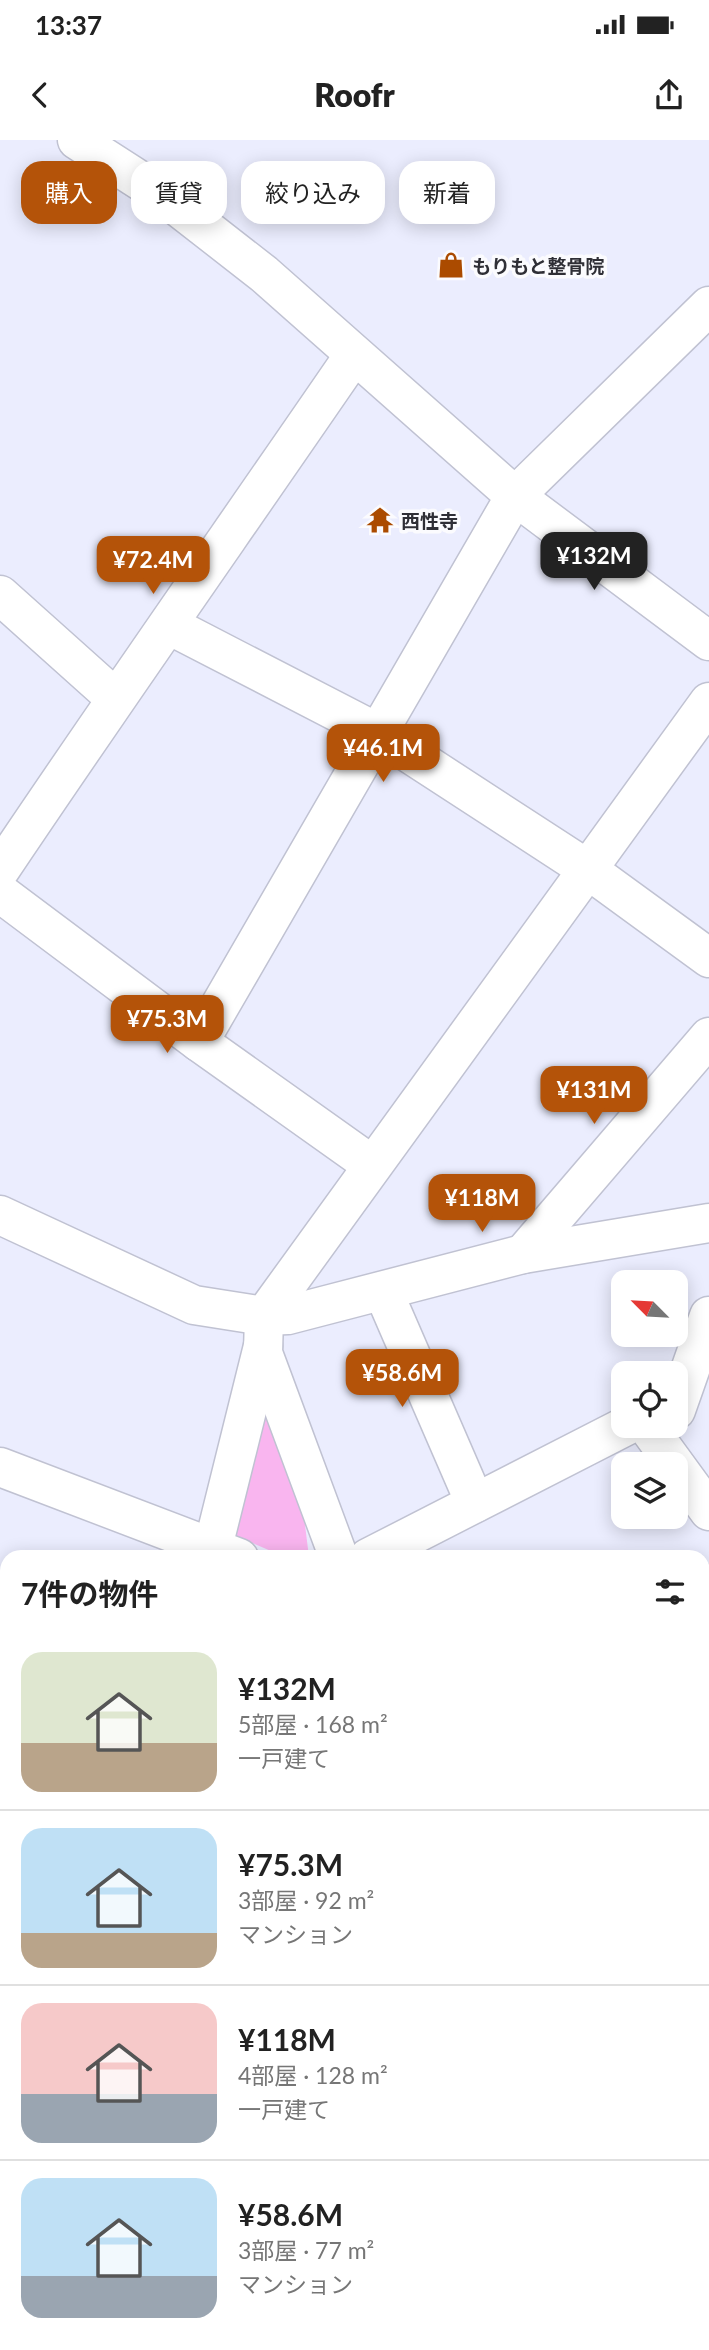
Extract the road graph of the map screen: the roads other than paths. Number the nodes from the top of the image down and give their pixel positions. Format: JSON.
{"nodes":[{"id":1,"x":77,"y":140,"type":"edge"},
{"id":2,"x":709,"y":306,"type":"edge"},
{"id":3,"x":355,"y":355,"type":"junction"},
{"id":4,"x":515,"y":496,"type":"junction"},
{"id":5,"x":0,"y":595,"type":"edge"},
{"id":6,"x":169,"y":625,"type":"junction"},
{"id":7,"x":709,"y":641,"type":"edge"},
{"id":8,"x":115,"y":698,"type":"junction"},
{"id":9,"x":709,"y":702,"type":"edge"},
{"id":10,"x":378,"y":733,"type":"junction"},
{"id":11,"x":587,"y":869,"type":"junction"},
{"id":12,"x":0,"y":870,"type":"edge"},
{"id":13,"x":0,"y":893,"type":"edge"},
{"id":14,"x":709,"y":958,"type":"edge"},
{"id":15,"x":709,"y":1037,"type":"edge"},
{"id":16,"x":199,"y":1042,"type":"junction"},
{"id":17,"x":372,"y":1165,"type":"junction"},
{"id":18,"x":0,"y":1215,"type":"edge"},
{"id":19,"x":709,"y":1223,"type":"edge"},
{"id":20,"x":523,"y":1254,"type":"junction"},
{"id":21,"x":383,"y":1292,"type":"junction"},
{"id":22,"x":709,"y":1316,"type":"edge"},
{"id":23,"x":264,"y":1331,"type":"junction"},
{"id":24,"x":688,"y":1376,"type":"edge"},
{"id":25,"x":611,"y":1434,"type":"edge"},
{"id":26,"x":663,"y":1438,"type":"edge"},
{"id":27,"x":0,"y":1467,"type":"edge"},
{"id":28,"x":475,"y":1503,"type":"junction"},
{"id":29,"x":709,"y":1511,"type":"edge"},
{"id":30,"x":221,"y":1550,"type":"edge"},
{"id":31,"x":226,"y":1550,"type":"edge"},
{"id":32,"x":336,"y":1550,"type":"edge"},
{"id":33,"x":384,"y":1550,"type":"edge"}],
"edges":[{"from":1,"to":3,"type":"street"},
{"from":2,"to":4,"type":"street"},
{"from":3,"to":4,"type":"street"},
{"from":3,"to":6,"type":"street"},
{"from":4,"to":7,"type":"street"},
{"from":4,"to":10,"type":"street"},
{"from":5,"to":8,"type":"street"},
{"from":6,"to":8,"type":"street"},
{"from":6,"to":10,"type":"street"},
{"from":8,"to":12,"type":"street"},
{"from":9,"to":11,"type":"street"},
{"from":10,"to":11,"type":"street"},
{"from":10,"to":16,"type":"street"},
{"from":11,"to":14,"type":"street"},
{"from":11,"to":17,"type":"street"},
{"from":13,"to":16,"type":"street"},
{"from":15,"to":20,"type":"street"},
{"from":16,"to":17,"type":"street"},
{"from":17,"to":23,"type":"street"},
{"from":18,"to":23,"type":"street"},
{"from":19,"to":20,"type":"street"},
{"from":20,"to":21,"type":"street"},
{"from":21,"to":23,"type":"street"},
{"from":21,"to":28,"type":"street"},
{"from":22,"to":24,"type":"street"},
{"from":23,"to":31,"type":"street"},
{"from":23,"to":32,"type":"street"},
{"from":25,"to":28,"type":"street"},
{"from":26,"to":29,"type":"street"},
{"from":27,"to":30,"type":"street"},
{"from":28,"to":33,"type":"street"}]}
